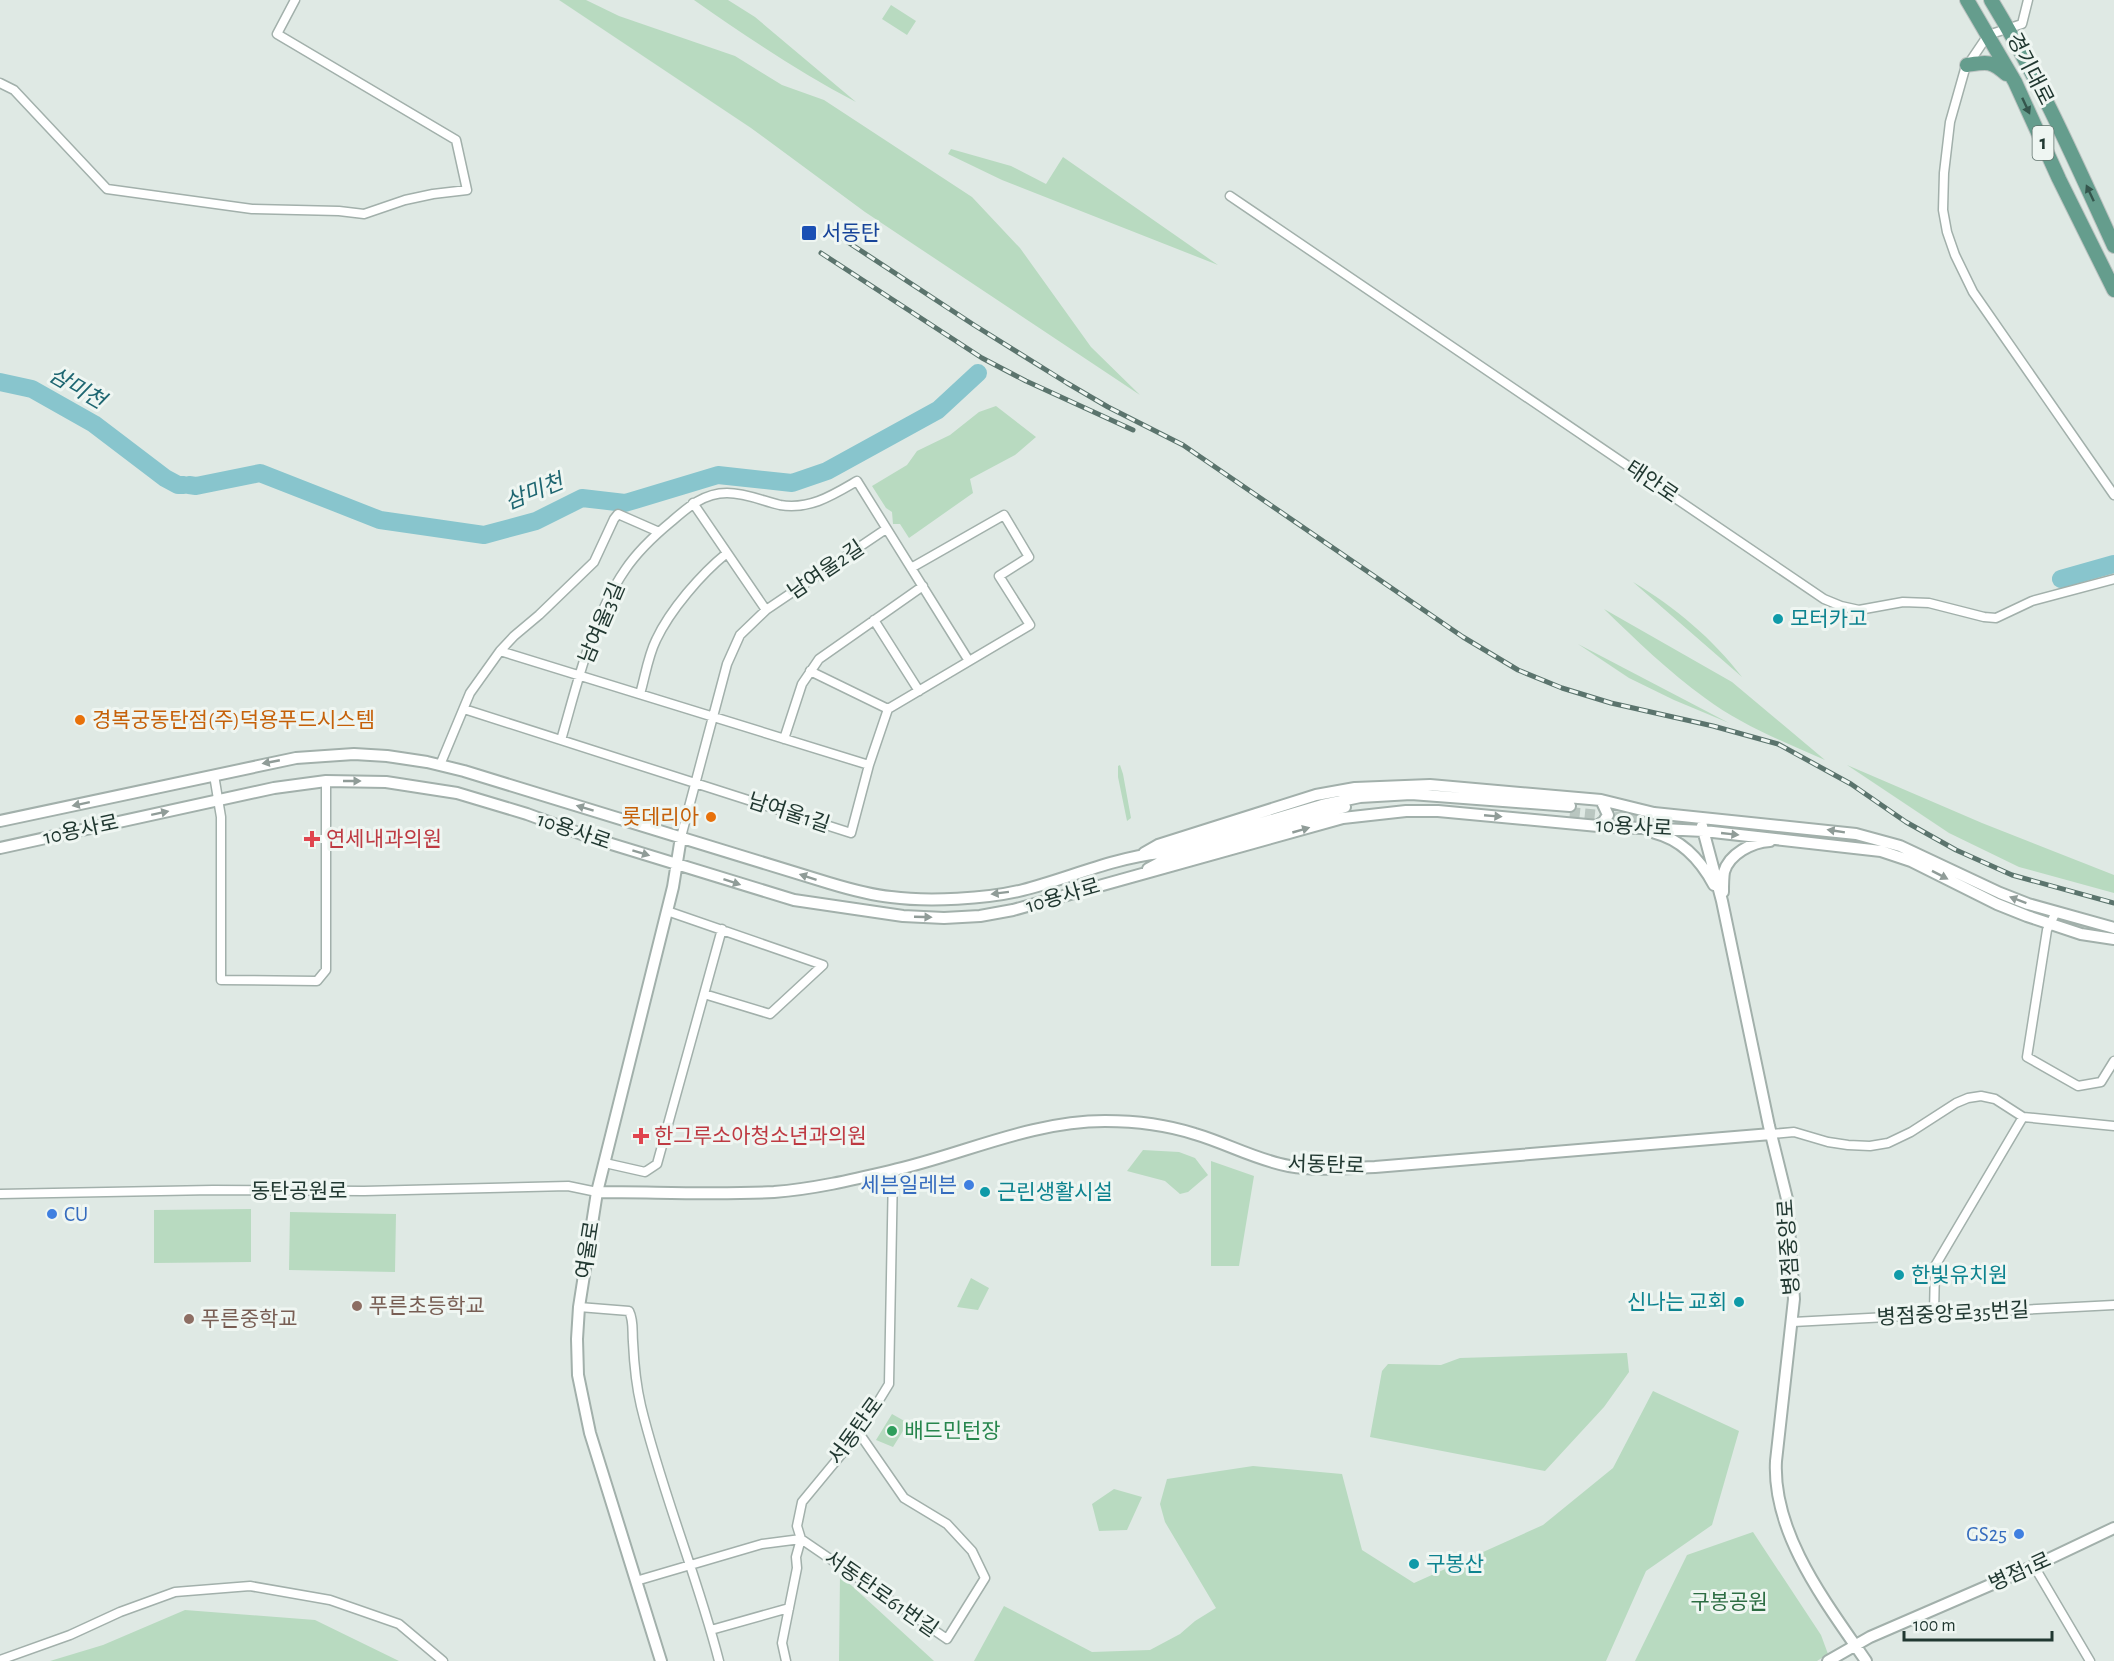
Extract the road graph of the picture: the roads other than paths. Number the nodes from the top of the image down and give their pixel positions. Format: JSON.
{"nodes":[{"id":1,"x":295,"y":0,"type":"edge"},
{"id":2,"x":1967,"y":0,"type":"edge"},
{"id":3,"x":1991,"y":0,"type":"edge"},
{"id":4,"x":2028,"y":0,"type":"edge"},
{"id":5,"x":2008,"y":28,"type":"junction"},
{"id":6,"x":1988,"y":35,"type":"junction"},
{"id":7,"x":1967,"y":65,"type":"junction"},
{"id":8,"x":2015,"y":82,"type":"junction"},
{"id":9,"x":0,"y":83,"type":"edge"},
{"id":10,"x":1230,"y":196,"type":"dead end"},
{"id":11,"x":2114,"y":246,"type":"edge"},
{"id":12,"x":2114,"y":290,"type":"edge"},
{"id":13,"x":2114,"y":495,"type":"edge"},
{"id":14,"x":693,"y":503,"type":"junction"},
{"id":15,"x":886,"y":529,"type":"junction"},
{"id":16,"x":659,"y":532,"type":"junction"},
{"id":17,"x":727,"y":553,"type":"junction"},
{"id":18,"x":911,"y":568,"type":"junction"},
{"id":19,"x":2114,"y":579,"type":"edge"},
{"id":20,"x":923,"y":586,"type":"junction"},
{"id":21,"x":766,"y":610,"type":"junction"},
{"id":22,"x":874,"y":620,"type":"junction"},
{"id":23,"x":500,"y":651,"type":"junction"},
{"id":24,"x":969,"y":661,"type":"junction"},
{"id":25,"x":810,"y":671,"type":"junction"},
{"id":26,"x":579,"y":676,"type":"junction"},
{"id":27,"x":919,"y":691,"type":"junction"},
{"id":28,"x":640,"y":694,"type":"junction"},
{"id":29,"x":464,"y":709,"type":"junction"},
{"id":30,"x":888,"y":709,"type":"junction"},
{"id":31,"x":713,"y":717,"type":"junction"},
{"id":32,"x":784,"y":739,"type":"junction"},
{"id":33,"x":561,"y":740,"type":"junction"},
{"id":34,"x":440,"y":765,"type":"junction"},
{"id":35,"x":869,"y":765,"type":"junction"},
{"id":36,"x":214,"y":775,"type":"junction"},
{"id":37,"x":326,"y":781,"type":"junction"},
{"id":38,"x":695,"y":783,"type":"junction"},
{"id":39,"x":218,"y":800,"type":"junction"},
{"id":40,"x":1601,"y":800,"type":"junction"},
{"id":41,"x":1700,"y":817,"type":"junction"},
{"id":42,"x":0,"y":821,"type":"edge"},
{"id":43,"x":1598,"y":826,"type":"junction"},
{"id":44,"x":1632,"y":828,"type":"junction"},
{"id":45,"x":1704,"y":831,"type":"junction"},
{"id":46,"x":681,"y":837,"type":"junction"},
{"id":47,"x":1796,"y":841,"type":"junction"},
{"id":48,"x":0,"y":848,"type":"edge"},
{"id":49,"x":1138,"y":855,"type":"junction"},
{"id":50,"x":677,"y":863,"type":"junction"},
{"id":51,"x":1143,"y":872,"type":"junction"},
{"id":52,"x":1722,"y":901,"type":"junction"},
{"id":53,"x":667,"y":911,"type":"junction"},
{"id":54,"x":2056,"y":912,"type":"junction"},
{"id":55,"x":2050,"y":924,"type":"junction"},
{"id":56,"x":2114,"y":928,"type":"edge"},
{"id":57,"x":722,"y":929,"type":"junction"},
{"id":58,"x":2114,"y":939,"type":"edge"},
{"id":59,"x":704,"y":994,"type":"junction"},
{"id":60,"x":2114,"y":1061,"type":"edge"},
{"id":61,"x":2023,"y":1117,"type":"junction"},
{"id":62,"x":2114,"y":1126,"type":"edge"},
{"id":63,"x":1771,"y":1134,"type":"junction"},
{"id":64,"x":605,"y":1163,"type":"junction"},
{"id":65,"x":893,"y":1171,"type":"junction"},
{"id":66,"x":597,"y":1192,"type":"junction"},
{"id":67,"x":0,"y":1194,"type":"edge"},
{"id":68,"x":2114,"y":1305,"type":"edge"},
{"id":69,"x":579,"y":1307,"type":"junction"},
{"id":70,"x":1934,"y":1315,"type":"junction"},
{"id":71,"x":1793,"y":1322,"type":"junction"},
{"id":72,"x":859,"y":1433,"type":"junction"},
{"id":73,"x":2114,"y":1528,"type":"edge"},
{"id":74,"x":801,"y":1539,"type":"junction"},
{"id":75,"x":689,"y":1566,"type":"junction"},
{"id":76,"x":2034,"y":1566,"type":"junction"},
{"id":77,"x":636,"y":1581,"type":"junction"},
{"id":78,"x":789,"y":1608,"type":"junction"},
{"id":79,"x":711,"y":1630,"type":"junction"},
{"id":80,"x":1855,"y":1645,"type":"junction"},
{"id":81,"x":0,"y":1660,"type":"edge"},
{"id":82,"x":443,"y":1661,"type":"edge"},
{"id":83,"x":661,"y":1661,"type":"edge"},
{"id":84,"x":719,"y":1661,"type":"edge"},
{"id":85,"x":786,"y":1661,"type":"edge"},
{"id":86,"x":1828,"y":1661,"type":"edge"},
{"id":87,"x":1866,"y":1661,"type":"edge"},
{"id":88,"x":2090,"y":1661,"type":"edge"}],
"edges":[{"from":1,"to":9,"type":"street"},
{"from":2,"to":6,"type":"main road","name":"경기대로","number":"1"},
{"from":3,"to":5,"type":"main road","name":"경기대로","number":"1"},
{"from":4,"to":5,"type":"street"},
{"from":5,"to":6,"type":"street"},
{"from":11,"to":5,"type":"main road","name":"경기대로","number":"1","one_way":true},
{"from":6,"to":7,"type":"street"},
{"from":6,"to":8,"type":"main road","name":"경기대로","number":"1"},
{"from":7,"to":8,"type":"main road"},
{"from":7,"to":13,"type":"street"},
{"from":8,"to":12,"type":"main road","name":"경기대로","number":"1","one_way":true},
{"from":10,"to":19,"type":"street","name":"태안로"},
{"from":14,"to":15,"type":"street","name":"남여울3길"},
{"from":14,"to":16,"type":"street","name":"남여울3길"},
{"from":14,"to":17,"type":"street","name":"남여울2길"},
{"from":15,"to":18,"type":"street"},
{"from":15,"to":21,"type":"street","name":"남여울2길"},
{"from":16,"to":23,"type":"street"},
{"from":16,"to":26,"type":"street","name":"남여울3길"},
{"from":17,"to":21,"type":"street","name":"남여울2길"},
{"from":17,"to":28,"type":"street"},
{"from":18,"to":20,"type":"street"},
{"from":18,"to":24,"type":"street"},
{"from":20,"to":22,"type":"street"},
{"from":20,"to":24,"type":"street"},
{"from":21,"to":31,"type":"street","name":"남여울2길"},
{"from":22,"to":25,"type":"street"},
{"from":22,"to":27,"type":"street"},
{"from":23,"to":26,"type":"street","name":"남여울3길"},
{"from":23,"to":29,"type":"street"},
{"from":24,"to":27,"type":"street"},
{"from":25,"to":30,"type":"street"},
{"from":25,"to":32,"type":"street"},
{"from":26,"to":28,"type":"street","name":"남여울3길"},
{"from":26,"to":33,"type":"street","name":"남여울3길"},
{"from":27,"to":30,"type":"street"},
{"from":28,"to":31,"type":"street"},
{"from":29,"to":33,"type":"street"},
{"from":29,"to":34,"type":"street"},
{"from":30,"to":35,"type":"street","name":"남여울1길"},
{"from":31,"to":32,"type":"street"},
{"from":31,"to":38,"type":"street","name":"남여울2길"},
{"from":32,"to":35,"type":"street"},
{"from":33,"to":38,"type":"street"},
{"from":34,"to":36,"type":"street","name":"10용사로","one_way":true},
{"from":46,"to":34,"type":"street","name":"10용사로","one_way":true},
{"from":35,"to":38,"type":"street","name":"남여울1길"},
{"from":36,"to":39,"type":"street"},
{"from":36,"to":42,"type":"street","name":"10용사로","one_way":true},
{"from":37,"to":39,"type":"street","name":"10용사로"},
{"from":37,"to":39,"type":"street"},
{"from":37,"to":50,"type":"street","name":"10용사로","one_way":true},
{"from":38,"to":46,"type":"street","name":"남여울2길"},
{"from":48,"to":39,"type":"street","name":"10용사로","one_way":true},
{"from":40,"to":41,"type":"street","name":"10용사로"},
{"from":40,"to":43,"type":"street"},
{"from":40,"to":49,"type":"street","name":"10용사로"},
{"from":41,"to":45,"type":"street","name":"병점중앙로"},
{"from":54,"to":41,"type":"street","name":"10용사로","one_way":true},
{"from":43,"to":44,"type":"street","name":"10용사로"},
{"from":51,"to":43,"type":"street","name":"10용사로","one_way":true},
{"from":44,"to":45,"type":"street","name":"10용사로"},
{"from":44,"to":52,"type":"street"},
{"from":45,"to":47,"type":"street","name":"10용사로","one_way":true},
{"from":45,"to":52,"type":"street","name":"병점중앙로"},
{"from":49,"to":46,"type":"street","name":"10용사로","one_way":true},
{"from":46,"to":50,"type":"street","name":"여울로"},
{"from":47,"to":52,"type":"street"},
{"from":47,"to":55,"type":"street","name":"10용사로","one_way":true},
{"from":49,"to":51,"type":"street","name":"10용사로"},
{"from":50,"to":51,"type":"street","name":"10용사로","one_way":true},
{"from":50,"to":53,"type":"street","name":"여울로"},
{"from":52,"to":63,"type":"street","name":"병점중앙로"},
{"from":53,"to":57,"type":"street"},
{"from":53,"to":64,"type":"street","name":"여울로"},
{"from":54,"to":55,"type":"street"},
{"from":54,"to":56,"type":"street","name":"10용사로"},
{"from":55,"to":58,"type":"street","name":"10용사로"},
{"from":55,"to":60,"type":"street"},
{"from":57,"to":59,"type":"street"},
{"from":57,"to":59,"type":"street"},
{"from":59,"to":64,"type":"street"},
{"from":61,"to":62,"type":"street"},
{"from":61,"to":63,"type":"street"},
{"from":61,"to":70,"type":"street"},
{"from":63,"to":65,"type":"street","name":"서동탄로"},
{"from":63,"to":71,"type":"street","name":"병점중앙로"},
{"from":64,"to":66,"type":"street","name":"여울로"},
{"from":65,"to":66,"type":"street","name":"서동탄로"},
{"from":65,"to":72,"type":"street","name":"서동탄로"},
{"from":66,"to":67,"type":"street","name":"동탄공원로"},
{"from":66,"to":69,"type":"street","name":"여울로"},
{"from":68,"to":70,"type":"street","name":"병점중앙로35번길"},
{"from":69,"to":75,"type":"street"},
{"from":69,"to":77,"type":"street","name":"여울로"},
{"from":70,"to":71,"type":"street","name":"병점중앙로35번길"},
{"from":71,"to":80,"type":"street","name":"병점중앙로"},
{"from":72,"to":74,"type":"street","name":"서동탄로"},
{"from":72,"to":74,"type":"street","name":"서동탄로61번길"},
{"from":73,"to":76,"type":"street","name":"병점1로"},
{"from":74,"to":75,"type":"street"},
{"from":74,"to":78,"type":"street","name":"서동탄로"},
{"from":75,"to":77,"type":"street"},
{"from":75,"to":79,"type":"street"},
{"from":76,"to":80,"type":"street","name":"병점1로"},
{"from":76,"to":88,"type":"street"},
{"from":77,"to":83,"type":"street","name":"여울로"},
{"from":78,"to":79,"type":"street"},
{"from":78,"to":85,"type":"street","name":"서동탄로"},
{"from":79,"to":84,"type":"street"},
{"from":80,"to":86,"type":"street","name":"병점1로"},
{"from":80,"to":87,"type":"street","name":"병점중앙로"},
{"from":81,"to":82,"type":"street"}]}
